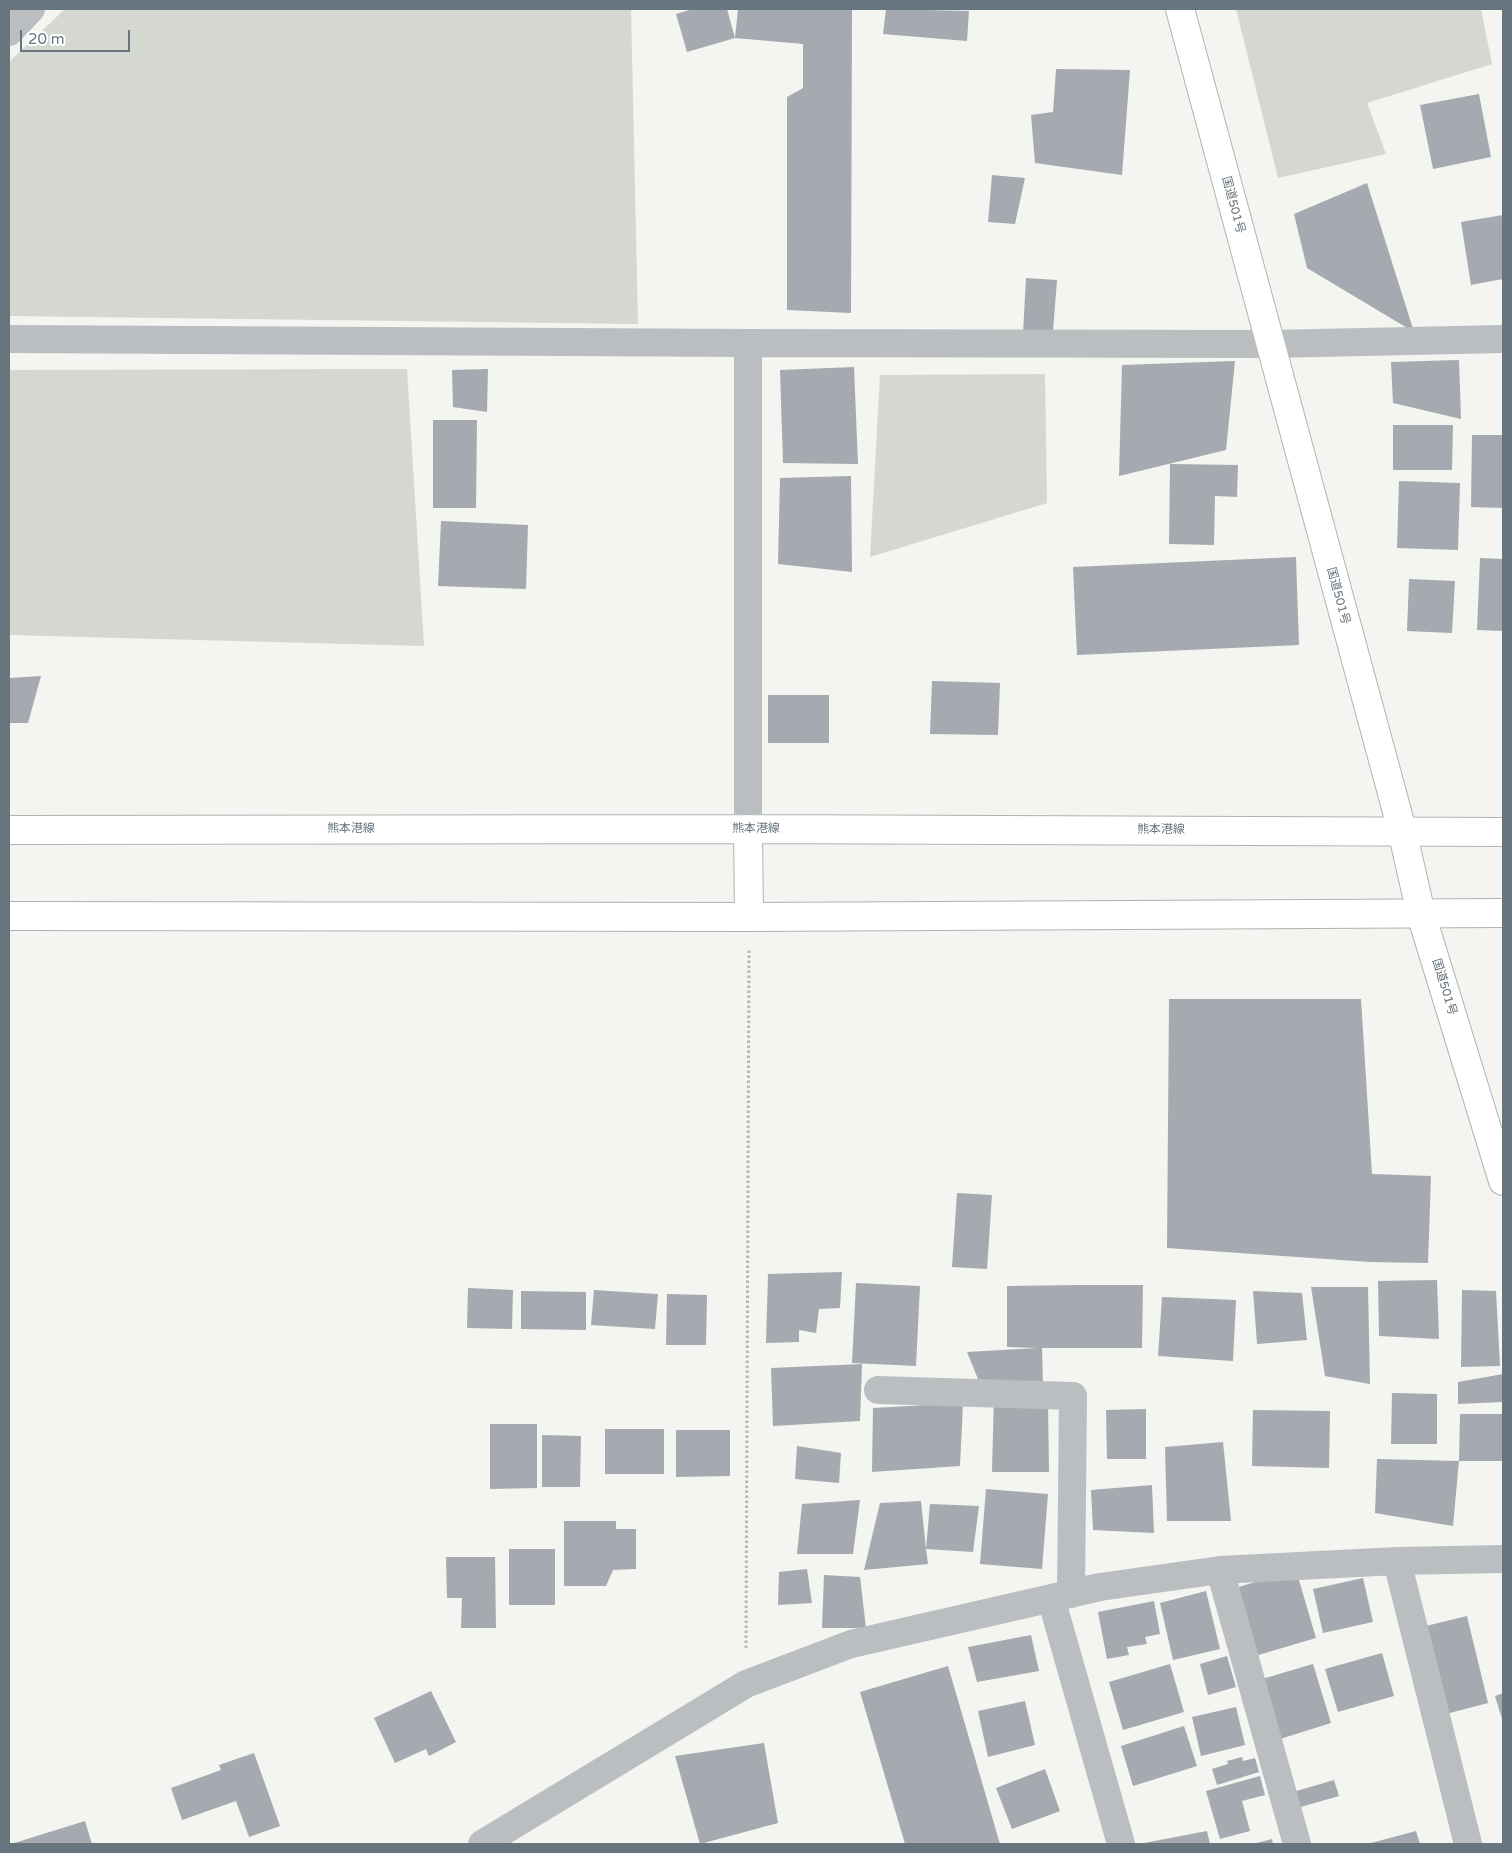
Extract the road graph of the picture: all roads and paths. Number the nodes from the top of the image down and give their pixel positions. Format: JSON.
{"nodes":[{"id":1,"x":31,"y":9,"type":"edge"},
{"id":2,"x":1180,"y":9,"type":"edge"},
{"id":3,"x":9,"y":32,"type":"edge"},
{"id":4,"x":9,"y":339,"type":"edge"},
{"id":5,"x":1503,"y":339,"type":"edge"},
{"id":6,"x":748,"y":343,"type":"junction"},
{"id":7,"x":1270,"y":344,"type":"junction"},
{"id":8,"x":748,"y":829,"type":"junction"},
{"id":9,"x":9,"y":830,"type":"edge"},
{"id":10,"x":1402,"y":830,"type":"junction"},
{"id":11,"x":1503,"y":832,"type":"edge"},
{"id":12,"x":1503,"y":913,"type":"edge"},
{"id":13,"x":1421,"y":914,"type":"junction"},
{"id":14,"x":9,"y":916,"type":"edge"},
{"id":15,"x":749,"y":917,"type":"junction"},
{"id":16,"x":1503,"y":1181,"type":"edge"},
{"id":17,"x":878,"y":1390,"type":"dead end"},
{"id":18,"x":1503,"y":1559,"type":"edge"},
{"id":19,"x":1397,"y":1561,"type":"junction"},
{"id":20,"x":1220,"y":1570,"type":"junction"},
{"id":21,"x":1061,"y":1596,"type":"junction"},
{"id":22,"x":746,"y":1684,"type":"junction"},
{"id":23,"x":482,"y":1844,"type":"edge"},
{"id":24,"x":1121,"y":1844,"type":"edge"},
{"id":25,"x":1297,"y":1844,"type":"edge"},
{"id":26,"x":1468,"y":1844,"type":"edge"}],
"edges":[{"from":1,"to":3,"type":"street"},
{"from":2,"to":7,"type":"main road","name":"国道501号"},
{"from":4,"to":6,"type":"street"},
{"from":5,"to":7,"type":"street"},
{"from":6,"to":7,"type":"street"},
{"from":6,"to":8,"type":"street"},
{"from":7,"to":10,"type":"main road","name":"国道501号"},
{"from":8,"to":9,"type":"main road","name":"熊本港線"},
{"from":8,"to":10,"type":"main road","name":"熊本港線"},
{"from":8,"to":15,"type":"main road"},
{"from":10,"to":11,"type":"main road","name":"熊本港線"},
{"from":10,"to":13,"type":"main road","name":"国道501号"},
{"from":12,"to":13,"type":"main road"},
{"from":13,"to":15,"type":"main road"},
{"from":13,"to":16,"type":"main road","name":"国道501号"},
{"from":14,"to":15,"type":"main road"},
{"from":15,"to":22,"type":"path"},
{"from":17,"to":21,"type":"street"},
{"from":18,"to":19,"type":"street"},
{"from":19,"to":20,"type":"street"},
{"from":19,"to":26,"type":"street"},
{"from":20,"to":21,"type":"street"},
{"from":20,"to":25,"type":"street"},
{"from":21,"to":22,"type":"street"},
{"from":21,"to":24,"type":"street"},
{"from":22,"to":23,"type":"street"}]}
